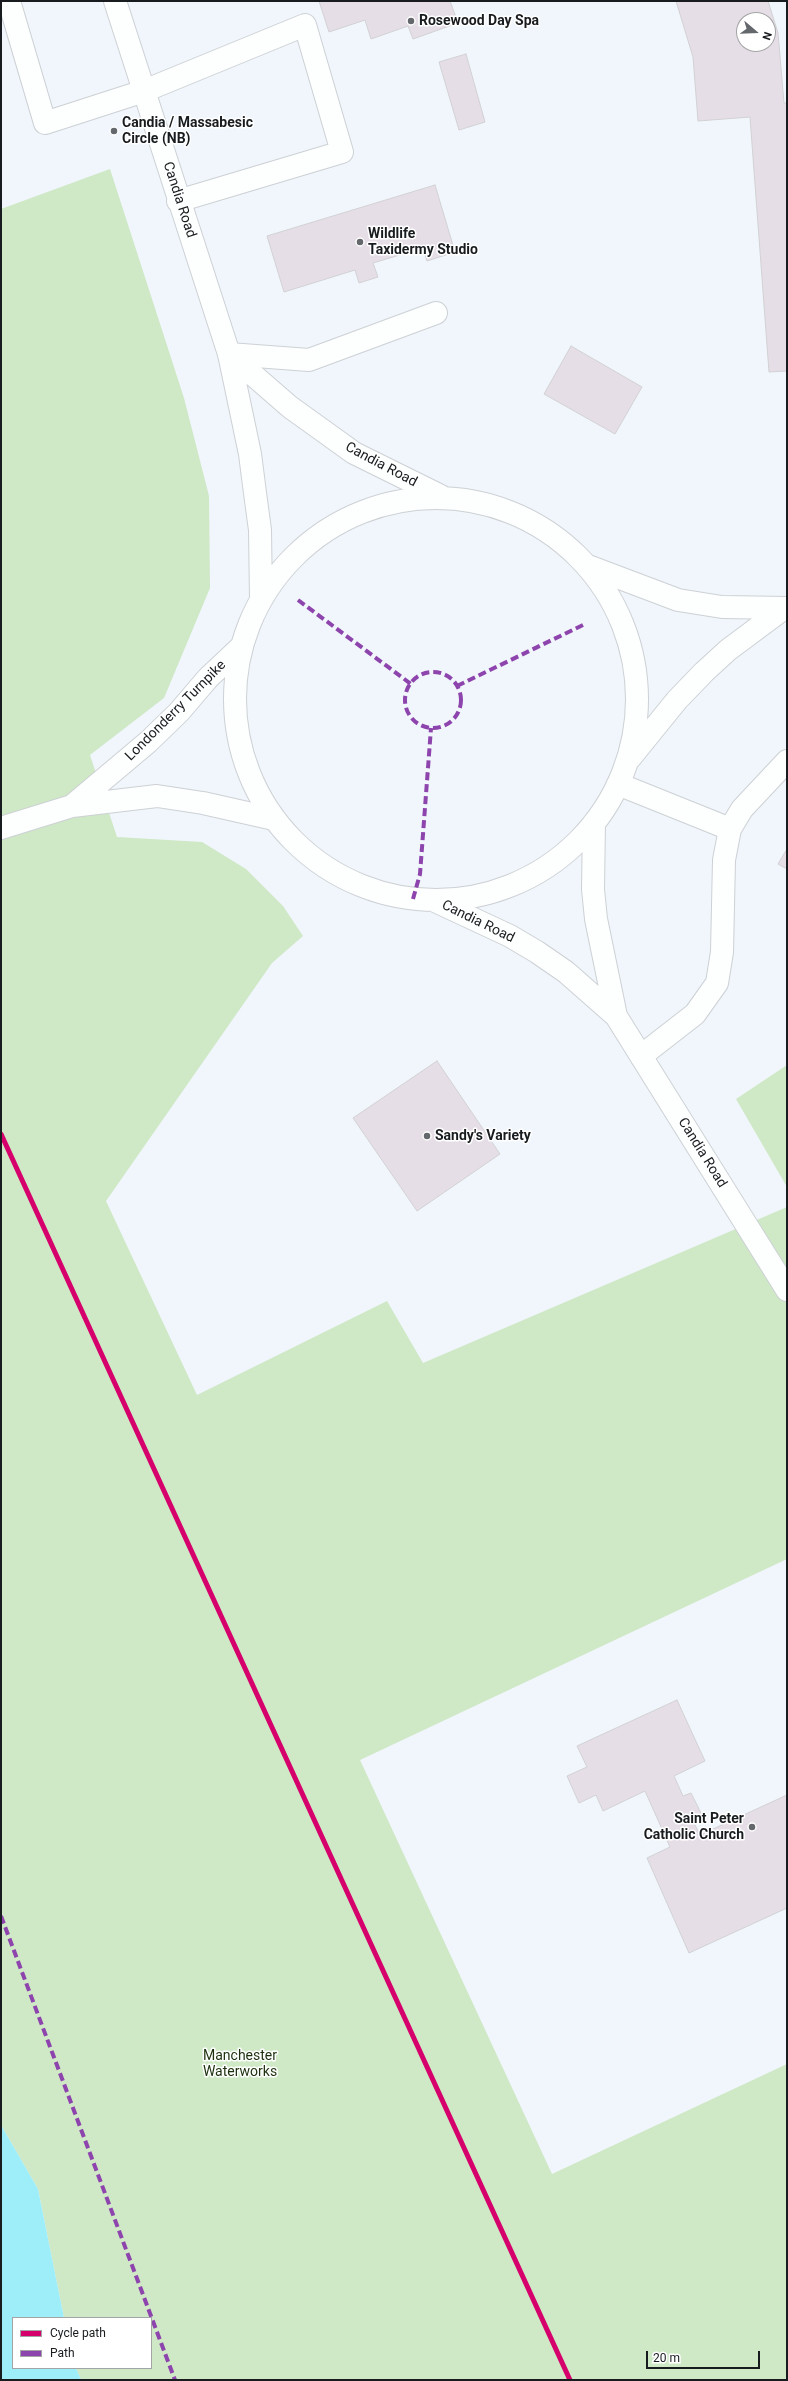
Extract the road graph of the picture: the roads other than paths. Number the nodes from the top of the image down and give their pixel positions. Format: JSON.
{"nodes":[{"id":1,"x":9,"y":1,"type":"edge"},
{"id":2,"x":115,"y":1,"type":"edge"},
{"id":3,"x":144,"y":90,"type":"junction"},
{"id":4,"x":178,"y":201,"type":"junction"},
{"id":5,"x":436,"y":313,"type":"dead end"},
{"id":6,"x":228,"y":354,"type":"junction"},
{"id":7,"x":444,"y":497,"type":"junction"},
{"id":8,"x":588,"y":566,"type":"junction"},
{"id":9,"x":261,"y":599,"type":"junction"},
{"id":10,"x":785,"y":609,"type":"edge"},
{"id":11,"x":242,"y":646,"type":"junction"},
{"id":12,"x":787,"y":761,"type":"edge"},
{"id":13,"x":626,"y":762,"type":"junction"},
{"id":14,"x":618,"y":784,"type":"junction"},
{"id":15,"x":72,"y":806,"type":"junction"},
{"id":16,"x":274,"y":819,"type":"junction"},
{"id":17,"x":594,"y":823,"type":"junction"},
{"id":18,"x":1,"y":828,"type":"edge"},
{"id":19,"x":730,"y":829,"type":"junction"},
{"id":20,"x":434,"y":900,"type":"junction"},
{"id":21,"x":616,"y":1016,"type":"junction"},
{"id":22,"x":641,"y":1056,"type":"junction"},
{"id":23,"x":787,"y":1290,"type":"edge"}],
"edges":[{"from":1,"to":3,"type":"main road"},
{"from":2,"to":3,"type":"main road","name":"Candia Road"},
{"from":3,"to":4,"type":"main road","name":"Candia Road"},
{"from":3,"to":4,"type":"main road"},
{"from":4,"to":6,"type":"main road","name":"Candia Road"},
{"from":5,"to":6,"type":"main road"},
{"from":6,"to":7,"type":"main road","name":"Candia Road"},
{"from":6,"to":9,"type":"main road","name":"Candia Road"},
{"from":7,"to":8,"type":"main road"},
{"from":7,"to":9,"type":"main road"},
{"from":8,"to":10,"type":"main road"},
{"from":8,"to":13,"type":"main road"},
{"from":9,"to":11,"type":"main road"},
{"from":10,"to":13,"type":"main road"},
{"from":11,"to":15,"type":"main road","name":"Londonderry Turnpike"},
{"from":11,"to":16,"type":"main road"},
{"from":12,"to":19,"type":"main road"},
{"from":13,"to":14,"type":"main road"},
{"from":14,"to":17,"type":"main road"},
{"from":14,"to":19,"type":"main road"},
{"from":15,"to":16,"type":"main road","name":"Londonderry Turnpike"},
{"from":15,"to":18,"type":"main road","name":"Londonderry Turnpike"},
{"from":16,"to":20,"type":"main road"},
{"from":17,"to":20,"type":"main road"},
{"from":17,"to":21,"type":"main road","name":"Candia Road"},
{"from":19,"to":22,"type":"main road"},
{"from":20,"to":21,"type":"main road","name":"Candia Road"},
{"from":21,"to":22,"type":"main road","name":"Candia Road"},
{"from":22,"to":23,"type":"main road","name":"Candia Road"}]}
